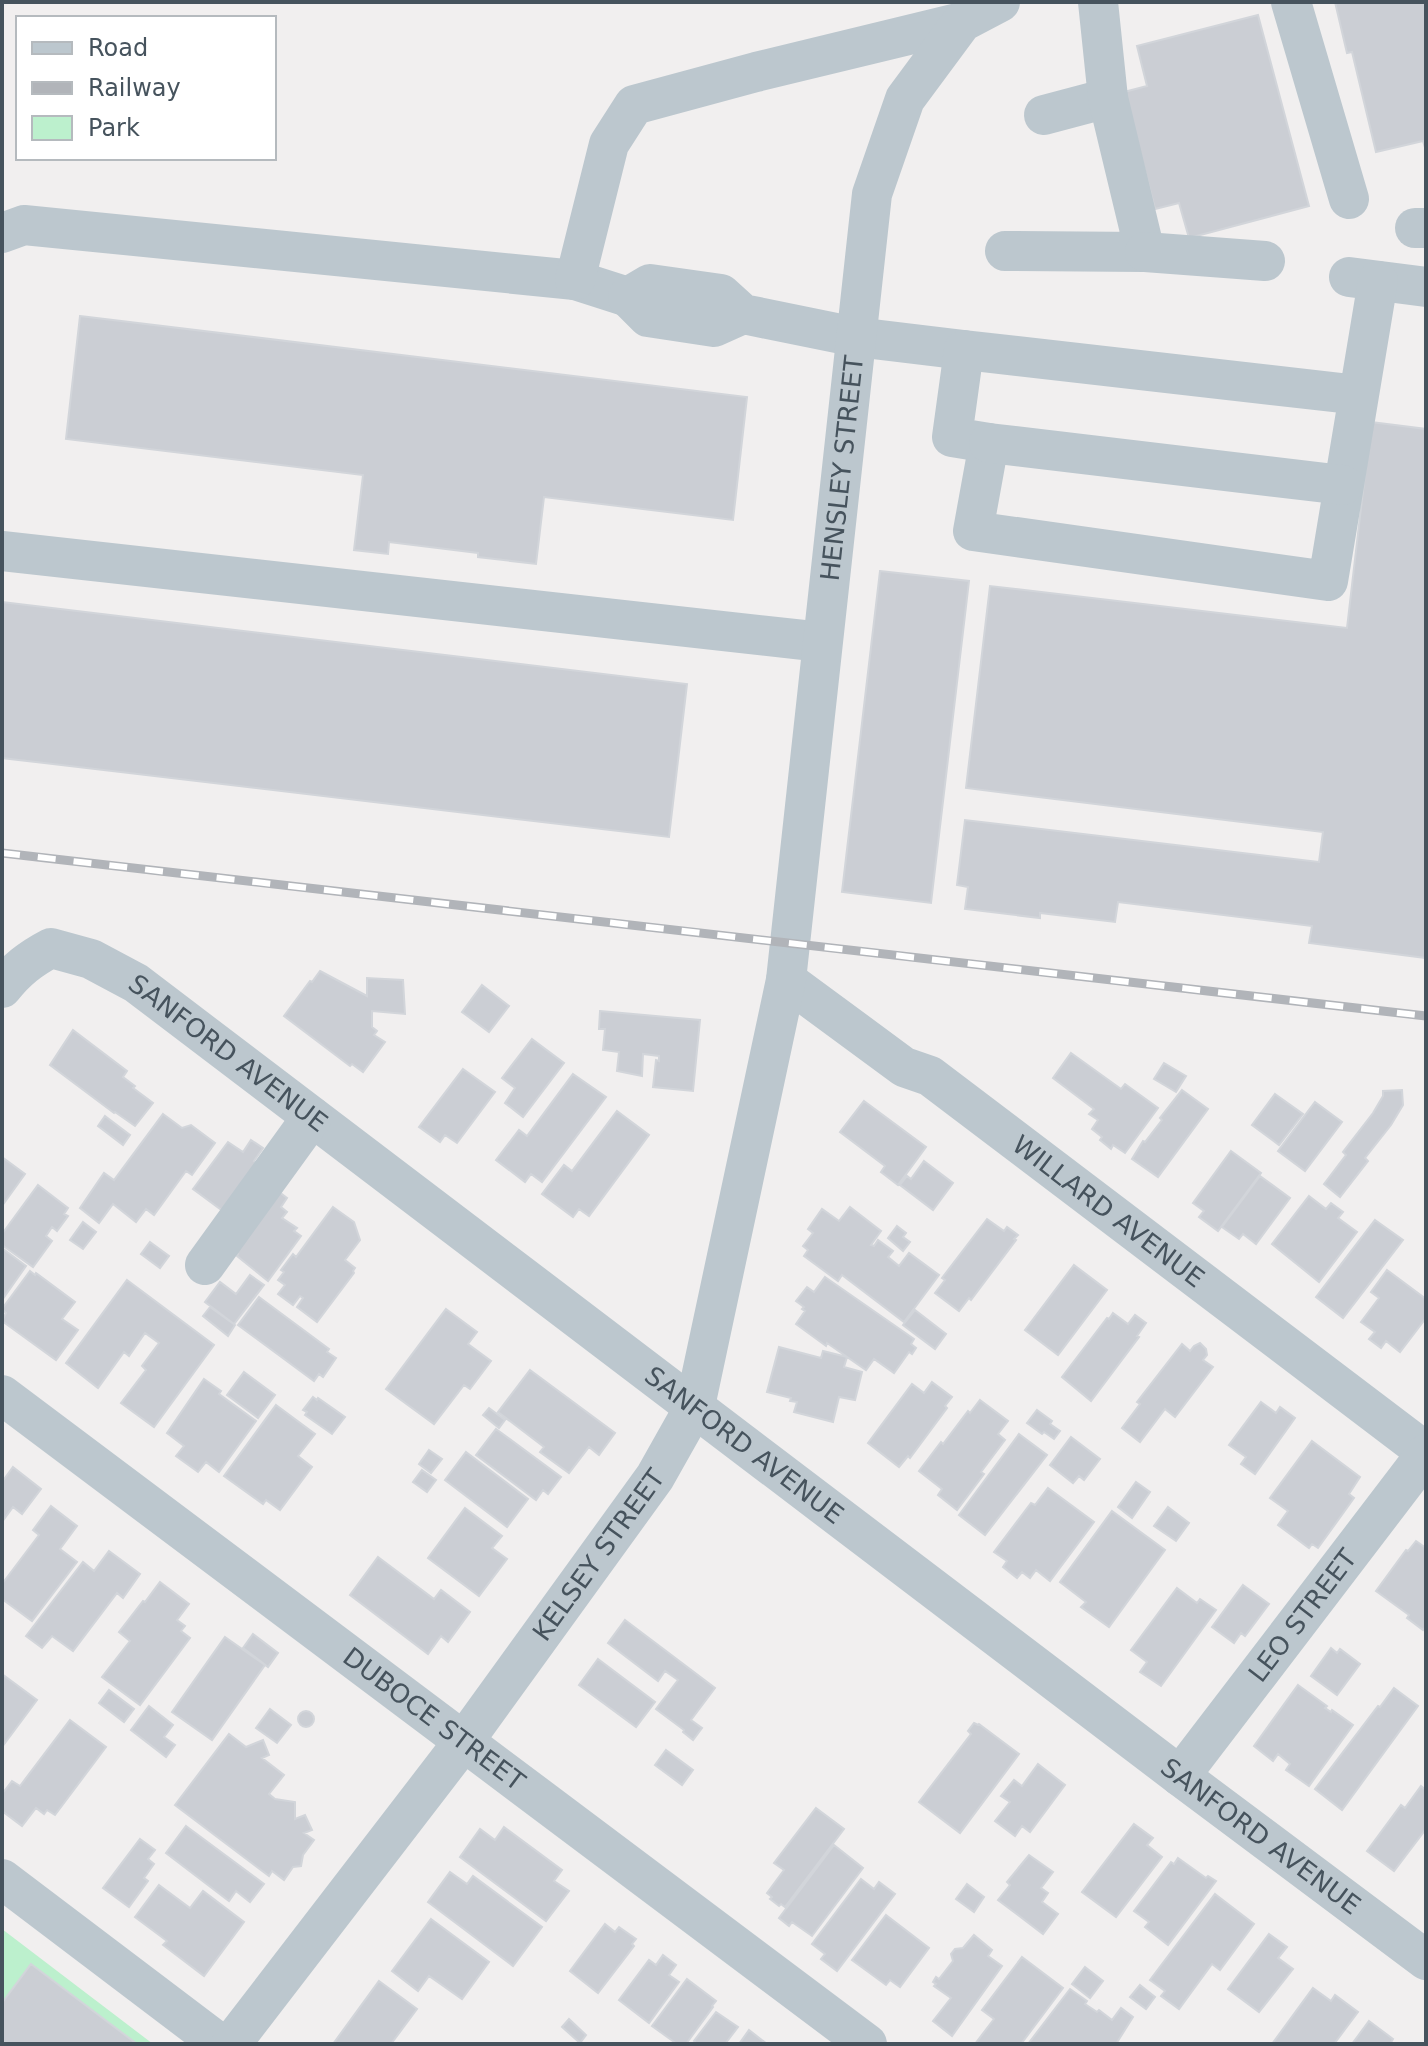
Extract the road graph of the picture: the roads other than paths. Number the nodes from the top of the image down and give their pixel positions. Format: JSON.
{"nodes":[{"id":1,"x":1000,"y":2,"type":"edge"},
{"id":2,"x":1098,"y":2,"type":"edge"},
{"id":3,"x":1291,"y":2,"type":"edge"},
{"id":4,"x":962,"y":22,"type":"junction"},
{"id":5,"x":1108,"y":98,"type":"junction"},
{"id":6,"x":1044,"y":115,"type":"dead end"},
{"id":7,"x":1349,"y":199,"type":"dead end"},
{"id":8,"x":2,"y":233,"type":"edge"},
{"id":9,"x":1005,"y":251,"type":"dead end"},
{"id":10,"x":1145,"y":252,"type":"junction"},
{"id":11,"x":1265,"y":261,"type":"dead end"},
{"id":12,"x":575,"y":280,"type":"junction"},
{"id":13,"x":1426,"y":287,"type":"edge"},
{"id":14,"x":856,"y":337,"type":"junction"},
{"id":15,"x":964,"y":350,"type":"junction"},
{"id":16,"x":1359,"y":395,"type":"junction"},
{"id":17,"x":989,"y":443,"type":"junction"},
{"id":18,"x":1343,"y":485,"type":"junction"},
{"id":19,"x":2,"y":551,"type":"edge"},
{"id":20,"x":822,"y":642,"type":"junction"},
{"id":21,"x":786,"y":980,"type":"junction"},
{"id":22,"x":2,"y":988,"type":"edge"},
{"id":23,"x":312,"y":1117,"type":"junction"},
{"id":24,"x":205,"y":1265,"type":"dead end"},
{"id":25,"x":2,"y":1395,"type":"edge"},
{"id":26,"x":695,"y":1406,"type":"junction"},
{"id":27,"x":1426,"y":1453,"type":"edge"},
{"id":28,"x":464,"y":1741,"type":"junction"},
{"id":29,"x":1180,"y":1776,"type":"junction"},
{"id":30,"x":2,"y":1879,"type":"edge"},
{"id":31,"x":1426,"y":1960,"type":"edge"},
{"id":32,"x":220,"y":2044,"type":"edge"},
{"id":33,"x":231,"y":2044,"type":"edge"},
{"id":34,"x":867,"y":2044,"type":"edge"}],
"edges":[{"from":1,"to":4,"type":"street","name":"HENSLEY STREET"},
{"from":2,"to":5,"type":"street"},
{"from":3,"to":7,"type":"street"},
{"from":4,"to":12,"type":"street"},
{"from":4,"to":14,"type":"street","name":"HENSLEY STREET"},
{"from":5,"to":6,"type":"street"},
{"from":5,"to":10,"type":"street"},
{"from":8,"to":12,"type":"street"},
{"from":9,"to":10,"type":"street"},
{"from":10,"to":11,"type":"street"},
{"from":12,"to":14,"type":"street"},
{"from":13,"to":16,"type":"street"},
{"from":14,"to":15,"type":"street"},
{"from":14,"to":20,"type":"street","name":"HENSLEY STREET"},
{"from":15,"to":16,"type":"street"},
{"from":15,"to":17,"type":"street"},
{"from":16,"to":18,"type":"street"},
{"from":17,"to":18,"type":"street"},
{"from":17,"to":18,"type":"street"},
{"from":19,"to":20,"type":"street"},
{"from":20,"to":21,"type":"street","name":"HENSLEY STREET"},
{"from":21,"to":26,"type":"street","name":"KELSEY STREET"},
{"from":21,"to":27,"type":"street","name":"WILLARD AVENUE"},
{"from":22,"to":23,"type":"street","name":"SANFORD AVENUE"},
{"from":23,"to":24,"type":"street"},
{"from":23,"to":26,"type":"street","name":"SANFORD AVENUE"},
{"from":25,"to":28,"type":"street","name":"DUBOCE STREET"},
{"from":26,"to":28,"type":"street","name":"KELSEY STREET"},
{"from":26,"to":29,"type":"street","name":"SANFORD AVENUE"},
{"from":27,"to":29,"type":"street","name":"LEO STREET"},
{"from":28,"to":33,"type":"street","name":"KELSEY STREET"},
{"from":28,"to":34,"type":"street","name":"DUBOCE STREET"},
{"from":29,"to":31,"type":"street","name":"SANFORD AVENUE"},
{"from":30,"to":32,"type":"street"}]}
